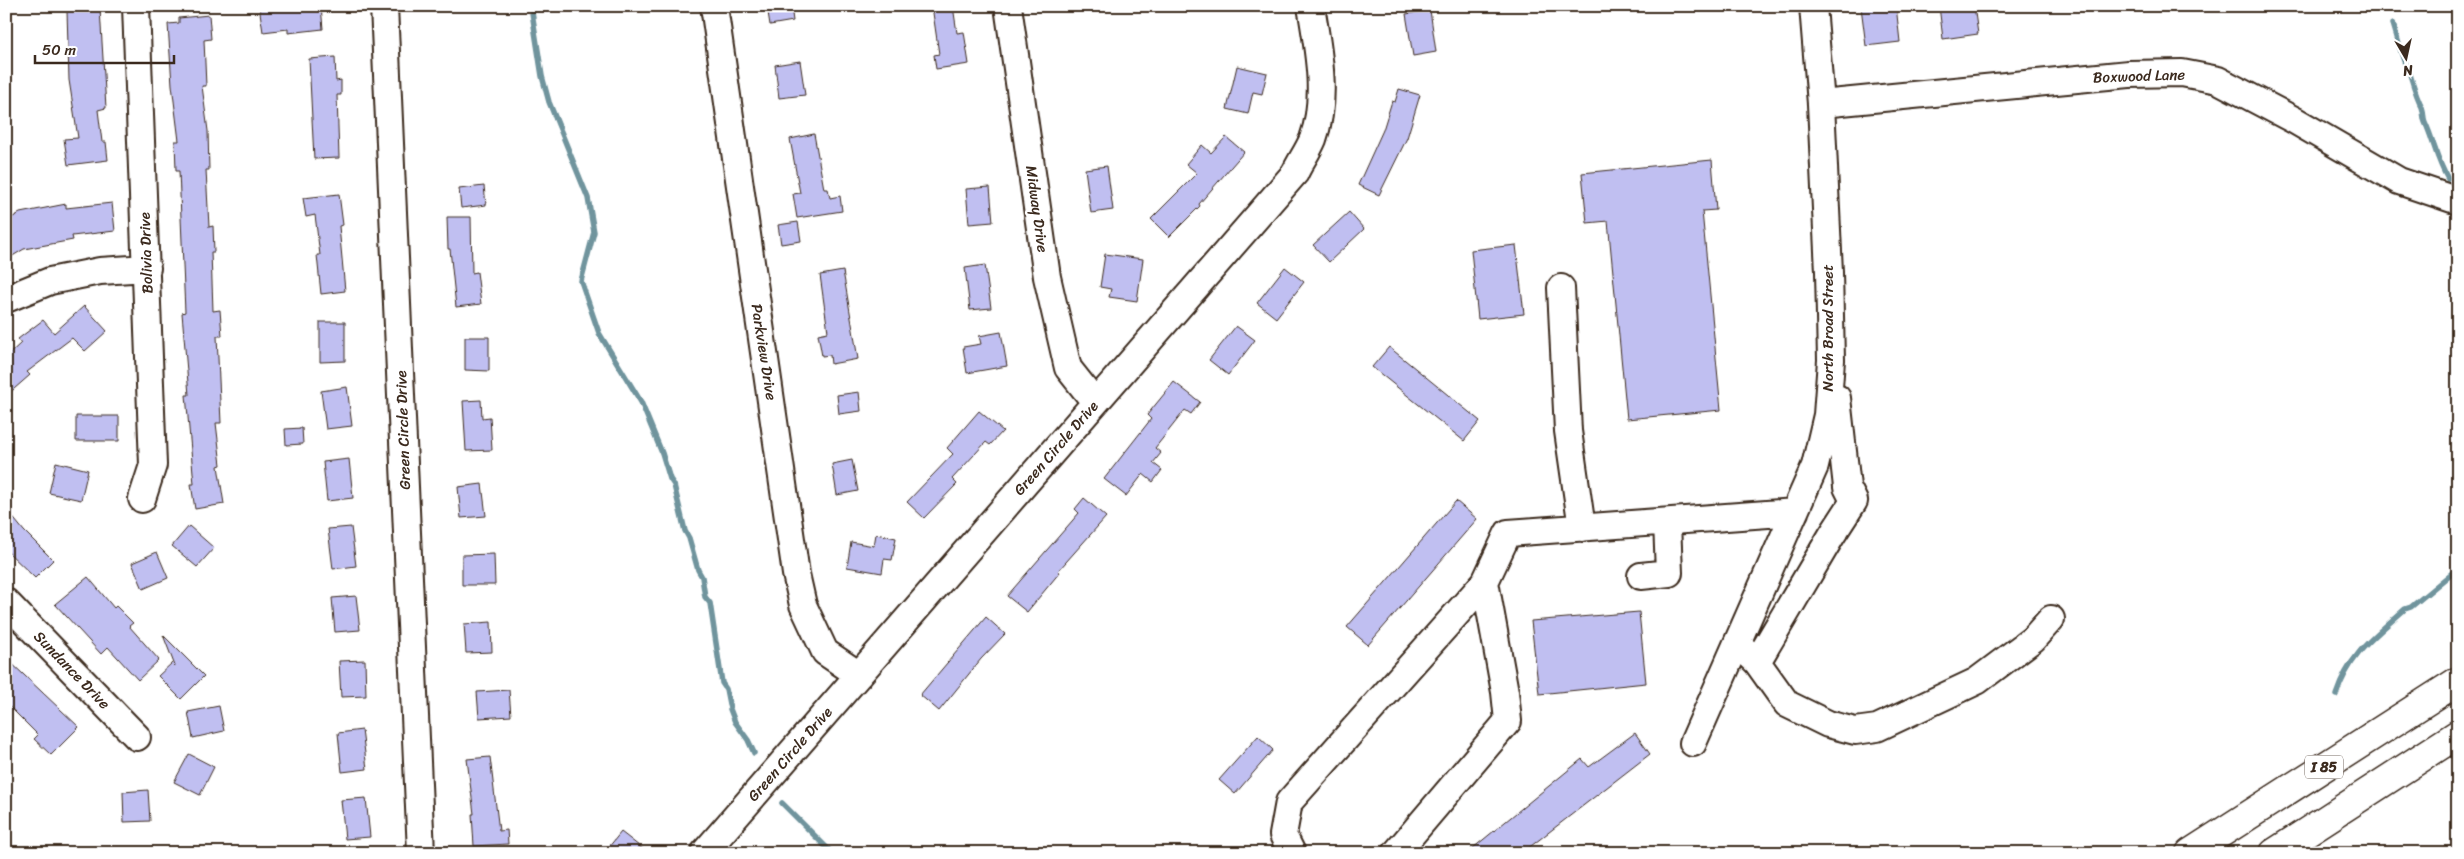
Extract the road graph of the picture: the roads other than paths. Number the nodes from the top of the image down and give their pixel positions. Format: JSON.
{"nodes":[{"id":1,"x":136,"y":6,"type":"edge"},
{"id":2,"x":384,"y":6,"type":"edge"},
{"id":3,"x":714,"y":6,"type":"edge"},
{"id":4,"x":1008,"y":6,"type":"edge"},
{"id":5,"x":1311,"y":6,"type":"edge"},
{"id":6,"x":1813,"y":6,"type":"edge"},
{"id":7,"x":1821,"y":104,"type":"junction"},
{"id":8,"x":2458,"y":202,"type":"edge"},
{"id":9,"x":147,"y":268,"type":"junction"},
{"id":10,"x":1562,"y":288,"type":"dead end"},
{"id":11,"x":6,"y":299,"type":"edge"},
{"id":12,"x":1832,"y":360,"type":"junction"},
{"id":13,"x":1095,"y":402,"type":"junction"},
{"id":14,"x":142,"y":499,"type":"dead end"},
{"id":15,"x":1795,"y":512,"type":"junction"},
{"id":16,"x":1667,"y":522,"type":"junction"},
{"id":17,"x":1582,"y":528,"type":"junction"},
{"id":18,"x":1641,"y":576,"type":"dead end"},
{"id":19,"x":1485,"y":582,"type":"junction"},
{"id":20,"x":6,"y":602,"type":"edge"},
{"id":21,"x":2051,"y":619,"type":"dead end"},
{"id":22,"x":1738,"y":643,"type":"junction"},
{"id":23,"x":1757,"y":662,"type":"junction"},
{"id":24,"x":859,"y":675,"type":"junction"},
{"id":25,"x":2458,"y":681,"type":"edge"},
{"id":26,"x":2458,"y":734,"type":"edge"},
{"id":27,"x":137,"y":737,"type":"dead end"},
{"id":28,"x":1693,"y":743,"type":"dead end"},
{"id":29,"x":421,"y":853,"type":"edge"},
{"id":30,"x":704,"y":853,"type":"edge"},
{"id":31,"x":1292,"y":853,"type":"edge"},
{"id":32,"x":1396,"y":853,"type":"edge"},
{"id":33,"x":2190,"y":853,"type":"edge"},
{"id":34,"x":2274,"y":853,"type":"edge"}],
"edges":[{"from":1,"to":9,"type":"street","name":"Bolivia Drive"},
{"from":2,"to":29,"type":"street","name":"Green Circle Drive"},
{"from":3,"to":24,"type":"street","name":"Parkview Drive"},
{"from":4,"to":13,"type":"street","name":"Midway Drive"},
{"from":5,"to":13,"type":"street","name":"Green Circle Drive"},
{"from":6,"to":7,"type":"street","name":"North Broad Street"},
{"from":7,"to":8,"type":"street","name":"Boxwood Lane"},
{"from":7,"to":12,"type":"street","name":"North Broad Street"},
{"from":9,"to":11,"type":"street"},
{"from":9,"to":14,"type":"street","name":"Bolivia Drive"},
{"from":10,"to":17,"type":"street"},
{"from":12,"to":15,"type":"street","name":"North Broad Street"},
{"from":12,"to":23,"type":"street"},
{"from":13,"to":24,"type":"street","name":"Green Circle Drive"},
{"from":15,"to":16,"type":"street"},
{"from":15,"to":22,"type":"street","name":"North Broad Street"},
{"from":16,"to":17,"type":"street"},
{"from":16,"to":18,"type":"street"},
{"from":17,"to":19,"type":"street"},
{"from":19,"to":31,"type":"street"},
{"from":19,"to":32,"type":"street"},
{"from":20,"to":27,"type":"street","name":"Sundance Drive"},
{"from":21,"to":23,"type":"street"},
{"from":22,"to":23,"type":"street"},
{"from":22,"to":28,"type":"street","name":"North Broad Street"},
{"from":24,"to":30,"type":"street","name":"Green Circle Drive"},
{"from":25,"to":33,"type":"highway","number":"I 85"},
{"from":26,"to":34,"type":"highway"}]}
